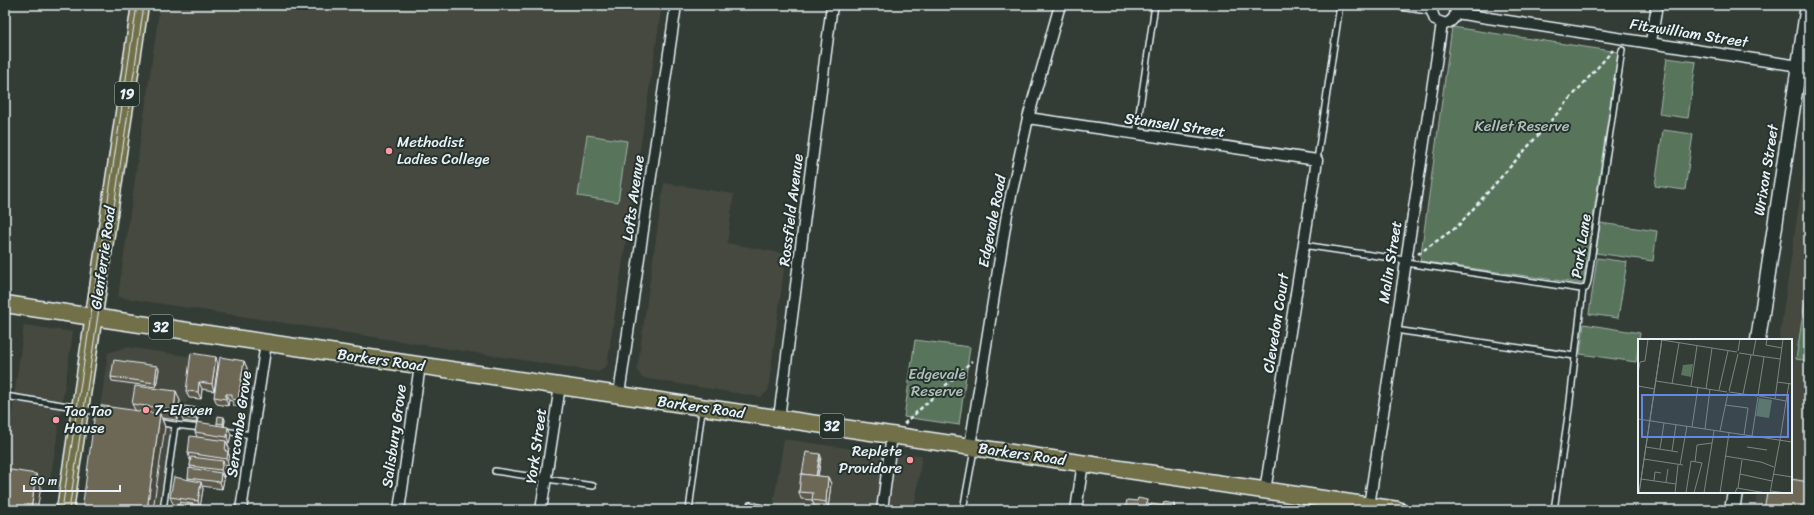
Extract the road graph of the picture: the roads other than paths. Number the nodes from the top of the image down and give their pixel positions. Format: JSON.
{"nodes":[{"id":1,"x":140,"y":5,"type":"edge"},
{"id":2,"x":676,"y":5,"type":"edge"},
{"id":3,"x":832,"y":5,"type":"edge"},
{"id":4,"x":1060,"y":5,"type":"edge"},
{"id":5,"x":1155,"y":5,"type":"edge"},
{"id":6,"x":1340,"y":5,"type":"edge"},
{"id":7,"x":1403,"y":5,"type":"edge"},
{"id":8,"x":1657,"y":5,"type":"edge"},
{"id":9,"x":1808,"y":5,"type":"edge"},
{"id":10,"x":1433,"y":7,"type":"edge"},
{"id":11,"x":1455,"y":9,"type":"edge"},
{"id":12,"x":1442,"y":23,"type":"junction"},
{"id":13,"x":1651,"y":42,"type":"junction"},
{"id":14,"x":1622,"y":50,"type":"dead end"},
{"id":15,"x":1799,"y":66,"type":"junction"},
{"id":16,"x":1028,"y":118,"type":"junction"},
{"id":17,"x":1136,"y":134,"type":"junction"},
{"id":18,"x":1317,"y":160,"type":"junction"},
{"id":19,"x":1303,"y":245,"type":"junction"},
{"id":20,"x":1405,"y":262,"type":"junction"},
{"id":21,"x":1584,"y":289,"type":"junction"},
{"id":22,"x":5,"y":304,"type":"edge"},
{"id":23,"x":94,"y":318,"type":"junction"},
{"id":24,"x":1395,"y":330,"type":"junction"},
{"id":25,"x":1758,"y":339,"type":"edge"},
{"id":26,"x":266,"y":343,"type":"junction"},
{"id":27,"x":1575,"y":356,"type":"junction"},
{"id":28,"x":420,"y":365,"type":"junction"},
{"id":29,"x":560,"y":386,"type":"junction"},
{"id":30,"x":619,"y":394,"type":"junction"},
{"id":31,"x":5,"y":396,"type":"edge"},
{"id":32,"x":703,"y":407,"type":"junction"},
{"id":33,"x":81,"y":408,"type":"junction"},
{"id":34,"x":106,"y":414,"type":"edge"},
{"id":35,"x":779,"y":418,"type":"junction"},
{"id":36,"x":152,"y":421,"type":"edge"},
{"id":37,"x":175,"y":424,"type":"junction"},
{"id":38,"x":206,"y":429,"type":"edge"},
{"id":39,"x":222,"y":431,"type":"edge"},
{"id":40,"x":252,"y":435,"type":"junction"},
{"id":41,"x":892,"y":435,"type":"junction"},
{"id":42,"x":972,"y":447,"type":"junction"},
{"id":43,"x":1083,"y":463,"type":"junction"},
{"id":44,"x":495,"y":471,"type":"dead end"},
{"id":45,"x":546,"y":478,"type":"junction"},
{"id":46,"x":593,"y":486,"type":"dead end"},
{"id":47,"x":1265,"y":490,"type":"junction"},
{"id":48,"x":1735,"y":493,"type":"edge"},
{"id":49,"x":750,"y":505,"type":"dead end"},
{"id":50,"x":1369,"y":506,"type":"junction"},
{"id":51,"x":65,"y":510,"type":"edge"},
{"id":52,"x":162,"y":510,"type":"edge"},
{"id":53,"x":241,"y":510,"type":"edge"},
{"id":54,"x":399,"y":510,"type":"edge"},
{"id":55,"x":541,"y":510,"type":"edge"},
{"id":56,"x":688,"y":510,"type":"edge"},
{"id":57,"x":772,"y":510,"type":"edge"},
{"id":58,"x":882,"y":510,"type":"edge"},
{"id":59,"x":963,"y":510,"type":"edge"},
{"id":60,"x":1076,"y":510,"type":"edge"},
{"id":61,"x":1398,"y":510,"type":"edge"},
{"id":62,"x":1554,"y":510,"type":"edge"},
{"id":63,"x":1732,"y":510,"type":"edge"}],
"edges":[{"from":1,"to":23,"type":"main road","name":"Glenferrie Road","number":"19"},
{"from":2,"to":30,"type":"street","name":"Lofts Avenue"},
{"from":3,"to":35,"type":"street","name":"Rossfield Avenue"},
{"from":4,"to":16,"type":"street","name":"Edgevale Road"},
{"from":5,"to":17,"type":"lane"},
{"from":6,"to":18,"type":"lane"},
{"from":7,"to":10,"type":"street"},
{"from":8,"to":13,"type":"street"},
{"from":9,"to":15,"type":"street","name":"Wrixon Street"},
{"from":10,"to":12,"type":"street"},
{"from":11,"to":12,"type":"street"},
{"from":11,"to":13,"type":"street","name":"Fitzwilliam Street"},
{"from":12,"to":20,"type":"street","name":"Malin Street"},
{"from":13,"to":15,"type":"street","name":"Fitzwilliam Street"},
{"from":14,"to":21,"type":"lane","name":"Park Lane"},
{"from":15,"to":25,"type":"street","name":"Wrixon Street"},
{"from":16,"to":17,"type":"street","name":"Stansell Street"},
{"from":16,"to":42,"type":"street","name":"Edgevale Road"},
{"from":17,"to":18,"type":"street","name":"Stansell Street"},
{"from":18,"to":19,"type":"street","name":"Clevedon Court"},
{"from":19,"to":20,"type":"lane","name":"Park Lane"},
{"from":19,"to":47,"type":"street","name":"Clevedon Court"},
{"from":20,"to":21,"type":"lane","name":"Park Lane"},
{"from":20,"to":24,"type":"street","name":"Malin Street"},
{"from":21,"to":27,"type":"lane"},
{"from":22,"to":23,"type":"main road","name":"Barkers Road","number":"32"},
{"from":23,"to":26,"type":"main road","name":"Barkers Road","number":"32"},
{"from":23,"to":33,"type":"main road","name":"Glenferrie Road","number":"19"},
{"from":24,"to":27,"type":"lane"},
{"from":24,"to":50,"type":"street","name":"Malin Street"},
{"from":26,"to":28,"type":"main road","name":"Barkers Road","number":"32"},
{"from":26,"to":40,"type":"street","name":"Sercombe Grove"},
{"from":27,"to":62,"type":"lane"},
{"from":28,"to":29,"type":"main road","name":"Barkers Road","number":"32"},
{"from":28,"to":54,"type":"street","name":"Salisbury Grove"},
{"from":29,"to":30,"type":"main road","name":"Barkers Road","number":"32"},
{"from":29,"to":45,"type":"street","name":"York Street"},
{"from":30,"to":32,"type":"main road","name":"Barkers Road","number":"32"},
{"from":31,"to":33,"type":"lane"},
{"from":32,"to":35,"type":"main road","name":"Barkers Road","number":"32"},
{"from":32,"to":56,"type":"lane"},
{"from":33,"to":34,"type":"lane"},
{"from":33,"to":51,"type":"main road","name":"Glenferrie Road","number":"19"},
{"from":35,"to":41,"type":"main road","name":"Barkers Road","number":"32"},
{"from":36,"to":37,"type":"lane"},
{"from":37,"to":38,"type":"lane"},
{"from":37,"to":52,"type":"lane"},
{"from":39,"to":40,"type":"lane"},
{"from":40,"to":53,"type":"street","name":"Sercombe Grove"},
{"from":41,"to":42,"type":"main road","name":"Barkers Road","number":"32"},
{"from":41,"to":58,"type":"street"},
{"from":42,"to":43,"type":"main road","name":"Barkers Road","number":"32"},
{"from":42,"to":59,"type":"lane"},
{"from":43,"to":47,"type":"main road","name":"Barkers Road","number":"32"},
{"from":43,"to":60,"type":"street"},
{"from":44,"to":45,"type":"lane"},
{"from":45,"to":46,"type":"lane"},
{"from":45,"to":55,"type":"street","name":"York Street"},
{"from":47,"to":50,"type":"main road","name":"Barkers Road","number":"32"},
{"from":48,"to":63,"type":"street"},
{"from":49,"to":57,"type":"lane"},
{"from":50,"to":61,"type":"main road","name":"Barkers Road","number":"32"}]}
